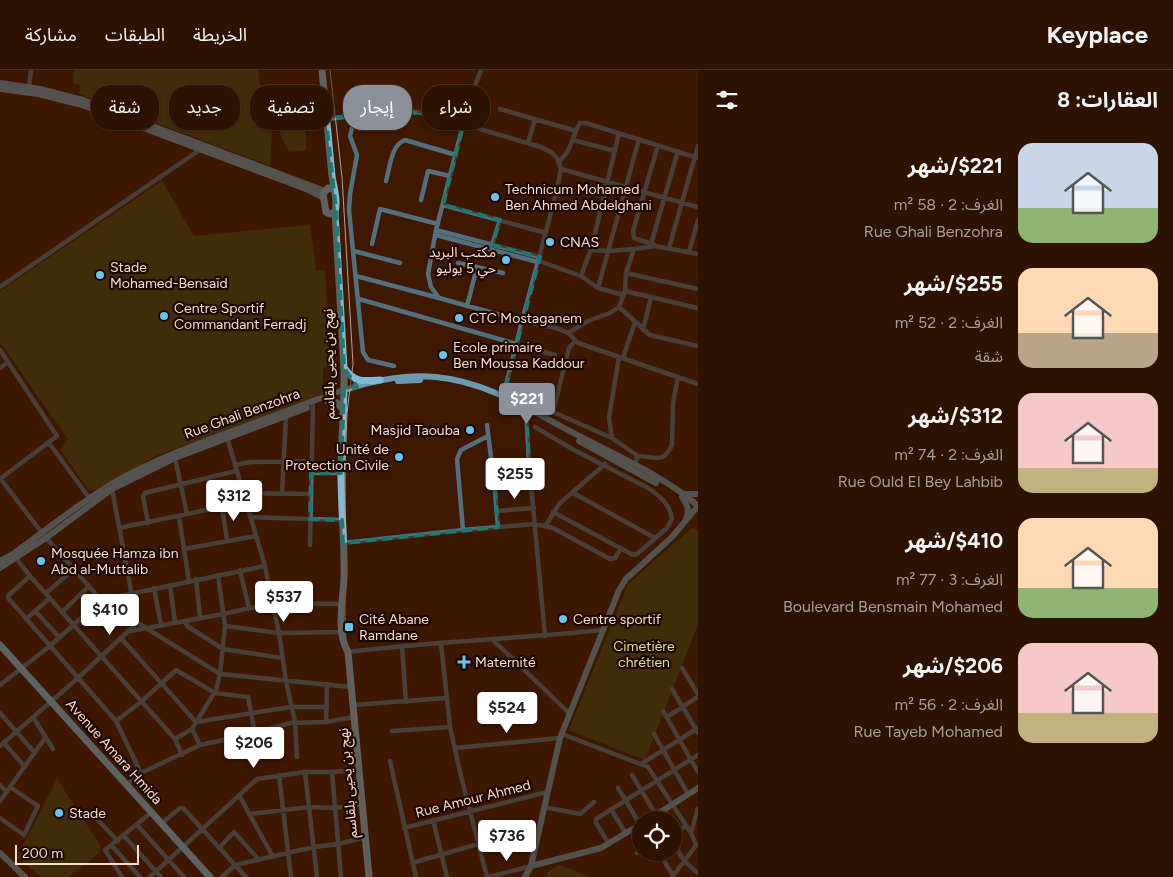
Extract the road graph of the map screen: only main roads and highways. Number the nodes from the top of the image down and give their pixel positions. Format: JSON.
{"nodes":[{"id":1,"x":322,"y":70,"type":"edge"},
{"id":2,"x":0,"y":83,"type":"edge"},
{"id":3,"x":0,"y":89,"type":"edge"},
{"id":4,"x":202,"y":147,"type":"junction"},
{"id":5,"x":327,"y":191,"type":"junction"},
{"id":6,"x":331,"y":213,"type":"junction"},
{"id":7,"x":344,"y":368,"type":"junction"},
{"id":8,"x":380,"y":380,"type":"junction"},
{"id":9,"x":344,"y":393,"type":"junction"},
{"id":10,"x":503,"y":398,"type":"junction"},
{"id":11,"x":328,"y":400,"type":"junction"},
{"id":12,"x":313,"y":404,"type":"junction"},
{"id":13,"x":344,"y":410,"type":"junction"},
{"id":14,"x":526,"y":410,"type":"junction"},
{"id":15,"x":226,"y":436,"type":"junction"},
{"id":16,"x":111,"y":487,"type":"junction"},
{"id":17,"x":698,"y":494,"type":"edge"},
{"id":18,"x":683,"y":496,"type":"junction"},
{"id":19,"x":698,"y":506,"type":"edge"},
{"id":20,"x":698,"y":517,"type":"edge"},
{"id":21,"x":685,"y":523,"type":"junction"},
{"id":22,"x":44,"y":536,"type":"junction"},
{"id":23,"x":15,"y":556,"type":"junction"},
{"id":24,"x":0,"y":561,"type":"edge"},
{"id":25,"x":0,"y":568,"type":"edge"},
{"id":26,"x":0,"y":645,"type":"edge"},
{"id":27,"x":698,"y":788,"type":"edge"},
{"id":28,"x":665,"y":811,"type":"edge"},
{"id":29,"x":632,"y":830,"type":"edge"},
{"id":30,"x":0,"y":853,"type":"edge"},
{"id":31,"x":2,"y":859,"type":"edge"},
{"id":32,"x":530,"y":866,"type":"junction"},
{"id":33,"x":25,"y":877,"type":"edge"},
{"id":34,"x":210,"y":877,"type":"edge"},
{"id":35,"x":370,"y":877,"type":"edge"},
{"id":36,"x":526,"y":877,"type":"edge"}],
"edges":[{"from":1,"to":5,"type":"main road"},
{"from":2,"to":4,"type":"main road"},
{"from":3,"to":4,"type":"main road"},
{"from":4,"to":5,"type":"main road"},
{"from":5,"to":6,"type":"main road"},
{"from":5,"to":6,"type":"main road"},
{"from":6,"to":7,"type":"main road","name":"نهج بن يحيى بلقاسم"},
{"from":7,"to":8,"type":"main road"},
{"from":7,"to":9,"type":"main road","name":"نهج بن يحيى بلقاسم"},
{"from":8,"to":9,"type":"main road","name":"Rue Ghali Benzohra"},
{"from":8,"to":10,"type":"main road","name":"Rue Ghali Benzohra"},
{"from":9,"to":10,"type":"main road","name":"Rue Ghali Benzohra"},
{"from":9,"to":11,"type":"main road","name":"Rue Ghali Benzohra"},
{"from":9,"to":12,"type":"main road","name":"Rue Ghali Benzohra"},
{"from":9,"to":13,"type":"main road","name":"نهج بن يحيى بلقاسم"},
{"from":10,"to":14,"type":"main road","name":"Rue Ghali Benzohra"},
{"from":11,"to":12,"type":"main road","name":"Rue Ghali Benzohra"},
{"from":11,"to":13,"type":"main road"},
{"from":12,"to":15,"type":"main road","name":"Rue Ghali Benzohra"},
{"from":12,"to":15,"type":"main road","name":"Rue Ghali Benzohra"},
{"from":13,"to":35,"type":"main road","name":"نهج بن يحيى بلقاسم"},
{"from":14,"to":18,"type":"main road","name":"Rue Ghali Benzohra"},
{"from":14,"to":18,"type":"main road","name":"Rue Ghali Benzohra"},
{"from":15,"to":16,"type":"main road","name":"Rue Ghali Benzohra"},
{"from":15,"to":16,"type":"main road","name":"Rue Ghali Benzohra"},
{"from":16,"to":22,"type":"main road","name":"Rue Ghali Benzohra"},
{"from":16,"to":22,"type":"main road","name":"Rue Ghali Benzohra"},
{"from":17,"to":18,"type":"main road"},
{"from":18,"to":19,"type":"main road","name":"Rue Ghali Benzohra"},
{"from":18,"to":21,"type":"main road"},
{"from":19,"to":21,"type":"main road"},
{"from":20,"to":21,"type":"main road"},
{"from":21,"to":32,"type":"main road"},
{"from":22,"to":23,"type":"main road","name":"Rue Ghali Benzohra"},
{"from":23,"to":24,"type":"main road","name":"Rue Ghali Benzohra"},
{"from":23,"to":25,"type":"main road","name":"Rue Ghali Benzohra"},
{"from":26,"to":34,"type":"main road","name":"Avenue Amara Hmida"},
{"from":27,"to":28,"type":"main road"},
{"from":29,"to":32,"type":"main road"},
{"from":30,"to":31,"type":"main road"},
{"from":31,"to":33,"type":"main road"},
{"from":32,"to":36,"type":"main road"}]}
